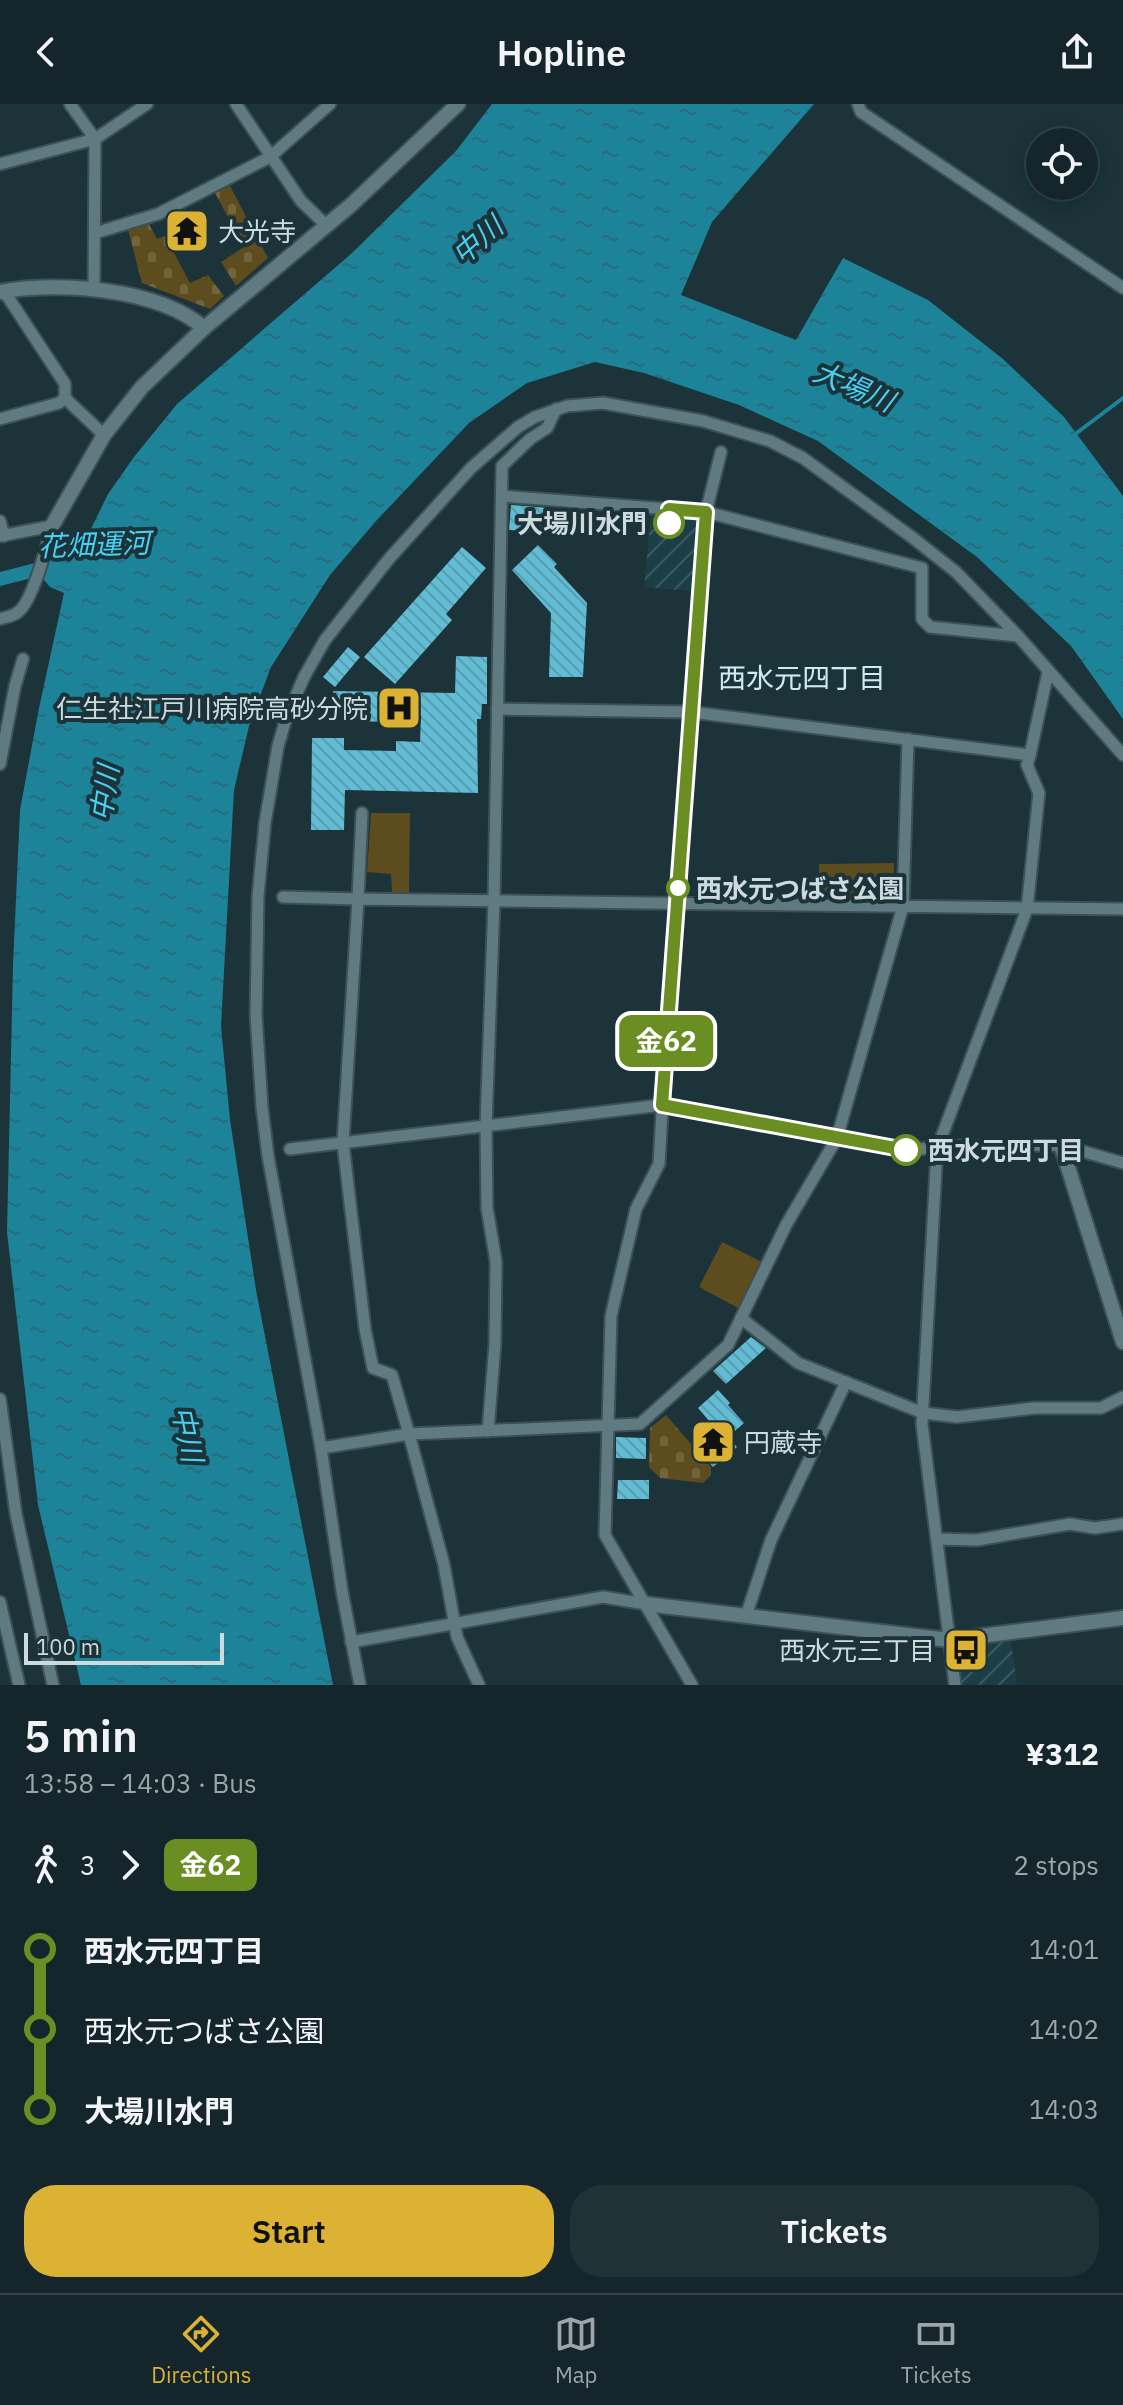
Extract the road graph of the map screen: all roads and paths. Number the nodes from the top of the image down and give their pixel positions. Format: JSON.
{"nodes":[{"id":1,"x":70,"y":104,"type":"edge"},
{"id":2,"x":147,"y":104,"type":"edge"},
{"id":3,"x":236,"y":104,"type":"edge"},
{"id":4,"x":330,"y":104,"type":"edge"},
{"id":5,"x":458,"y":104,"type":"edge"},
{"id":6,"x":858,"y":104,"type":"edge"},
{"id":7,"x":95,"y":139,"type":"junction"},
{"id":8,"x":270,"y":157,"type":"junction"},
{"id":9,"x":0,"y":164,"type":"edge"},
{"id":10,"x":326,"y":225,"type":"junction"},
{"id":11,"x":95,"y":233,"type":"junction"},
{"id":12,"x":1123,"y":288,"type":"edge"},
{"id":13,"x":94,"y":289,"type":"junction"},
{"id":14,"x":2,"y":292,"type":"edge"},
{"id":15,"x":204,"y":328,"type":"junction"},
{"id":16,"x":65,"y":398,"type":"junction"},
{"id":17,"x":556,"y":409,"type":"junction"},
{"id":18,"x":0,"y":419,"type":"edge"},
{"id":19,"x":104,"y":435,"type":"junction"},
{"id":20,"x":721,"y":452,"type":"dead end"},
{"id":21,"x":502,"y":496,"type":"junction"},
{"id":22,"x":706,"y":512,"type":"junction"},
{"id":23,"x":0,"y":521,"type":"edge"},
{"id":24,"x":52,"y":526,"type":"junction"},
{"id":25,"x":2,"y":536,"type":"edge"},
{"id":26,"x":0,"y":619,"type":"edge"},
{"id":27,"x":1018,"y":636,"type":"junction"},
{"id":28,"x":23,"y":659,"type":"dead end"},
{"id":29,"x":1048,"y":672,"type":"junction"},
{"id":30,"x":497,"y":709,"type":"junction"},
{"id":31,"x":691,"y":712,"type":"junction"},
{"id":32,"x":908,"y":739,"type":"junction"},
{"id":33,"x":1030,"y":755,"type":"junction"},
{"id":34,"x":1123,"y":755,"type":"edge"},
{"id":35,"x":0,"y":764,"type":"edge"},
{"id":36,"x":362,"y":813,"type":"dead end"},
{"id":37,"x":283,"y":897,"type":"dead end"},
{"id":38,"x":358,"y":899,"type":"junction"},
{"id":39,"x":494,"y":901,"type":"junction"},
{"id":40,"x":677,"y":903,"type":"junction"},
{"id":41,"x":903,"y":906,"type":"junction"},
{"id":42,"x":1027,"y":909,"type":"junction"},
{"id":43,"x":1123,"y":909,"type":"edge"},
{"id":44,"x":662,"y":1105,"type":"junction"},
{"id":45,"x":486,"y":1126,"type":"junction"},
{"id":46,"x":837,"y":1138,"type":"junction"},
{"id":47,"x":343,"y":1143,"type":"junction"},
{"id":48,"x":1061,"y":1145,"type":"junction"},
{"id":49,"x":290,"y":1149,"type":"dead end"},
{"id":50,"x":937,"y":1149,"type":"junction"},
{"id":51,"x":1123,"y":1163,"type":"edge"},
{"id":52,"x":741,"y":1318,"type":"junction"},
{"id":53,"x":1123,"y":1342,"type":"edge"},
{"id":54,"x":846,"y":1382,"type":"junction"},
{"id":55,"x":1123,"y":1397,"type":"edge"},
{"id":56,"x":0,"y":1399,"type":"edge"},
{"id":57,"x":923,"y":1413,"type":"junction"},
{"id":58,"x":609,"y":1425,"type":"junction"},
{"id":59,"x":488,"y":1431,"type":"junction"},
{"id":60,"x":409,"y":1434,"type":"junction"},
{"id":61,"x":321,"y":1448,"type":"junction"},
{"id":62,"x":1123,"y":1524,"type":"edge"},
{"id":63,"x":937,"y":1539,"type":"junction"},
{"id":64,"x":0,"y":1602,"type":"edge"},
{"id":65,"x":646,"y":1604,"type":"junction"},
{"id":66,"x":746,"y":1616,"type":"junction"},
{"id":67,"x":1123,"y":1618,"type":"edge"},
{"id":68,"x":453,"y":1624,"type":"junction"},
{"id":69,"x":949,"y":1640,"type":"junction"},
{"id":70,"x":351,"y":1642,"type":"junction"},
{"id":71,"x":16,"y":1684,"type":"edge"},
{"id":72,"x":53,"y":1685,"type":"edge"},
{"id":73,"x":360,"y":1685,"type":"edge"},
{"id":74,"x":479,"y":1685,"type":"edge"},
{"id":75,"x":692,"y":1685,"type":"edge"},
{"id":76,"x":955,"y":1685,"type":"edge"}],
"edges":[{"from":1,"to":7,"type":"street"},
{"from":2,"to":7,"type":"street"},
{"from":3,"to":8,"type":"street"},
{"from":4,"to":8,"type":"street"},
{"from":5,"to":10,"type":"street"},
{"from":6,"to":12,"type":"street"},
{"from":7,"to":9,"type":"street"},
{"from":7,"to":11,"type":"street"},
{"from":8,"to":10,"type":"street"},
{"from":8,"to":11,"type":"street"},
{"from":10,"to":15,"type":"street"},
{"from":11,"to":13,"type":"street"},
{"from":13,"to":14,"type":"street"},
{"from":13,"to":15,"type":"street"},
{"from":14,"to":16,"type":"street"},
{"from":15,"to":19,"type":"street"},
{"from":16,"to":18,"type":"street"},
{"from":16,"to":19,"type":"street"},
{"from":17,"to":21,"type":"street"},
{"from":17,"to":27,"type":"street"},
{"from":17,"to":61,"type":"street"},
{"from":19,"to":24,"type":"street"},
{"from":20,"to":22,"type":"street"},
{"from":21,"to":22,"type":"street"},
{"from":21,"to":30,"type":"street"},
{"from":22,"to":27,"type":"street"},
{"from":22,"to":31,"type":"street"},
{"from":23,"to":25,"type":"street"},
{"from":24,"to":25,"type":"street"},
{"from":24,"to":26,"type":"street"},
{"from":27,"to":29,"type":"street"},
{"from":28,"to":35,"type":"street"},
{"from":29,"to":33,"type":"street"},
{"from":29,"to":34,"type":"street"},
{"from":30,"to":31,"type":"street"},
{"from":30,"to":39,"type":"street"},
{"from":31,"to":32,"type":"street"},
{"from":31,"to":40,"type":"street"},
{"from":32,"to":33,"type":"street"},
{"from":32,"to":41,"type":"street"},
{"from":33,"to":42,"type":"street"},
{"from":36,"to":38,"type":"street"},
{"from":37,"to":38,"type":"street"},
{"from":38,"to":39,"type":"street"},
{"from":38,"to":47,"type":"street"},
{"from":39,"to":40,"type":"street"},
{"from":39,"to":45,"type":"street"},
{"from":40,"to":41,"type":"street"},
{"from":40,"to":44,"type":"street"},
{"from":41,"to":42,"type":"street"},
{"from":41,"to":46,"type":"street"},
{"from":42,"to":43,"type":"street"},
{"from":42,"to":50,"type":"street"},
{"from":44,"to":45,"type":"street"},
{"from":44,"to":46,"type":"street"},
{"from":44,"to":58,"type":"street"},
{"from":45,"to":47,"type":"street"},
{"from":45,"to":59,"type":"street"},
{"from":46,"to":50,"type":"street"},
{"from":46,"to":52,"type":"street"},
{"from":47,"to":49,"type":"street"},
{"from":47,"to":60,"type":"street"},
{"from":48,"to":50,"type":"street"},
{"from":48,"to":51,"type":"street"},
{"from":48,"to":53,"type":"street"},
{"from":50,"to":57,"type":"street"},
{"from":52,"to":54,"type":"street"},
{"from":52,"to":58,"type":"street"},
{"from":54,"to":57,"type":"street"},
{"from":54,"to":66,"type":"street"},
{"from":55,"to":57,"type":"street"},
{"from":56,"to":72,"type":"street"},
{"from":57,"to":63,"type":"street"},
{"from":58,"to":59,"type":"street"},
{"from":58,"to":65,"type":"street"},
{"from":59,"to":60,"type":"street"},
{"from":60,"to":61,"type":"street"},
{"from":60,"to":68,"type":"street"},
{"from":61,"to":70,"type":"street"},
{"from":62,"to":63,"type":"street"},
{"from":63,"to":69,"type":"street"},
{"from":64,"to":71,"type":"street"},
{"from":65,"to":66,"type":"street"},
{"from":65,"to":68,"type":"street"},
{"from":65,"to":75,"type":"street"},
{"from":66,"to":69,"type":"street"},
{"from":67,"to":69,"type":"street"},
{"from":68,"to":70,"type":"street"},
{"from":68,"to":74,"type":"street"},
{"from":69,"to":76,"type":"street"},
{"from":70,"to":73,"type":"street"}]}
